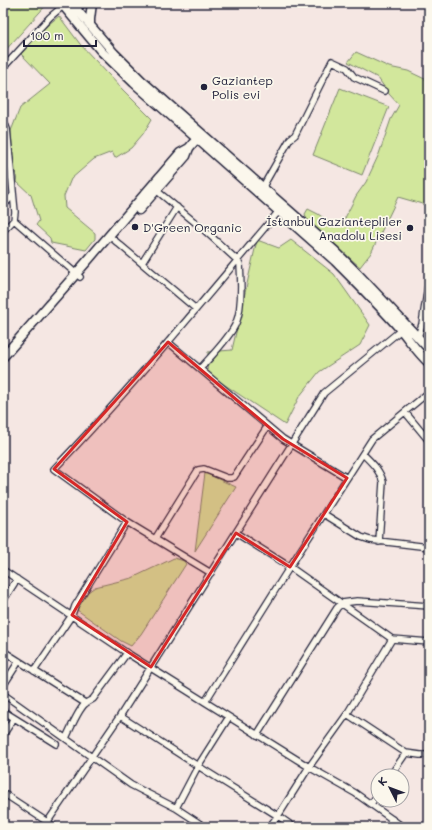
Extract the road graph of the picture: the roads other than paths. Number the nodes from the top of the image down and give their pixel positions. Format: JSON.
{"nodes":[{"id":1,"x":82,"y":3,"type":"edge"},
{"id":2,"x":92,"y":3,"type":"edge"},
{"id":3,"x":68,"y":5,"type":"edge"},
{"id":4,"x":90,"y":25,"type":"junction"},
{"id":5,"x":3,"y":68,"type":"edge"},
{"id":6,"x":384,"y":91,"type":"dead end"},
{"id":7,"x":3,"y":119,"type":"edge"},
{"id":8,"x":199,"y":137,"type":"junction"},
{"id":9,"x":189,"y":148,"type":"junction"},
{"id":10,"x":156,"y":190,"type":"junction"},
{"id":11,"x":261,"y":191,"type":"junction"},
{"id":12,"x":13,"y":195,"type":"junction"},
{"id":13,"x":3,"y":206,"type":"edge"},
{"id":14,"x":177,"y":208,"type":"junction"},
{"id":15,"x":279,"y":211,"type":"junction"},
{"id":16,"x":14,"y":220,"type":"junction"},
{"id":17,"x":3,"y":231,"type":"edge"},
{"id":18,"x":113,"y":239,"type":"junction"},
{"id":19,"x":237,"y":260,"type":"junction"},
{"id":20,"x":142,"y":263,"type":"junction"},
{"id":21,"x":78,"y":275,"type":"junction"},
{"id":22,"x":429,"y":279,"type":"edge"},
{"id":23,"x":428,"y":295,"type":"edge"},
{"id":24,"x":196,"y":309,"type":"junction"},
{"id":25,"x":401,"y":330,"type":"junction"},
{"id":26,"x":418,"y":337,"type":"junction"},
{"id":27,"x":168,"y":342,"type":"junction"},
{"id":28,"x":429,"y":349,"type":"edge"},
{"id":29,"x":3,"y":357,"type":"edge"},
{"id":30,"x":429,"y":363,"type":"edge"},
{"id":31,"x":3,"y":364,"type":"edge"},
{"id":32,"x":200,"y":370,"type":"junction"},
{"id":33,"x":429,"y":392,"type":"edge"},
{"id":34,"x":405,"y":412,"type":"junction"},
{"id":35,"x":267,"y":427,"type":"junction"},
{"id":36,"x":429,"y":442,"type":"edge"},
{"id":37,"x":292,"y":444,"type":"junction"},
{"id":38,"x":363,"y":454,"type":"junction"},
{"id":39,"x":347,"y":478,"type":"junction"},
{"id":40,"x":324,"y":514,"type":"junction"},
{"id":41,"x":127,"y":522,"type":"junction"},
{"id":42,"x":236,"y":533,"type":"junction"},
{"id":43,"x":155,"y":539,"type":"junction"},
{"id":44,"x":379,"y":542,"type":"junction"},
{"id":45,"x":429,"y":547,"type":"edge"},
{"id":46,"x":290,"y":567,"type":"junction"},
{"id":47,"x":3,"y":570,"type":"edge"},
{"id":48,"x":211,"y":573,"type":"junction"},
{"id":49,"x":16,"y":579,"type":"junction"},
{"id":50,"x":3,"y":602,"type":"edge"},
{"id":51,"x":342,"y":603,"type":"junction"},
{"id":52,"x":429,"y":606,"type":"edge"},
{"id":53,"x":72,"y":616,"type":"junction"},
{"id":54,"x":392,"y":639,"type":"junction"},
{"id":55,"x":429,"y":642,"type":"edge"},
{"id":56,"x":3,"y":651,"type":"edge"},
{"id":57,"x":127,"y":653,"type":"junction"},
{"id":58,"x":19,"y":661,"type":"junction"},
{"id":59,"x":151,"y":667,"type":"junction"},
{"id":60,"x":34,"y":670,"type":"junction"},
{"id":61,"x":3,"y":686,"type":"edge"},
{"id":62,"x":3,"y":694,"type":"edge"},
{"id":63,"x":205,"y":702,"type":"junction"},
{"id":64,"x":85,"y":704,"type":"junction"},
{"id":65,"x":3,"y":711,"type":"edge"},
{"id":66,"x":347,"y":714,"type":"junction"},
{"id":67,"x":120,"y":716,"type":"junction"},
{"id":68,"x":229,"y":717,"type":"junction"},
{"id":69,"x":14,"y":718,"type":"junction"},
{"id":70,"x":3,"y":735,"type":"edge"},
{"id":71,"x":257,"y":735,"type":"junction"},
{"id":72,"x":66,"y":738,"type":"junction"},
{"id":73,"x":56,"y":744,"type":"dead end"},
{"id":74,"x":406,"y":753,"type":"junction"},
{"id":75,"x":429,"y":755,"type":"edge"},
{"id":76,"x":91,"y":757,"type":"junction"},
{"id":77,"x":198,"y":766,"type":"junction"},
{"id":78,"x":309,"y":766,"type":"junction"},
{"id":79,"x":396,"y":768,"type":"edge"},
{"id":80,"x":3,"y":793,"type":"edge"},
{"id":81,"x":370,"y":803,"type":"edge"},
{"id":82,"x":176,"y":808,"type":"junction"},
{"id":83,"x":377,"y":808,"type":"edge"},
{"id":84,"x":278,"y":816,"type":"junction"},
{"id":85,"x":392,"y":819,"type":"junction"},
{"id":86,"x":196,"y":821,"type":"junction"},
{"id":87,"x":46,"y":825,"type":"edge"},
{"id":88,"x":55,"y":827,"type":"edge"},
{"id":89,"x":192,"y":827,"type":"edge"},
{"id":90,"x":205,"y":827,"type":"edge"},
{"id":91,"x":269,"y":827,"type":"edge"},
{"id":92,"x":294,"y":827,"type":"edge"},
{"id":93,"x":387,"y":827,"type":"edge"},
{"id":94,"x":403,"y":827,"type":"edge"}],
"edges":[{"from":1,"to":3,"type":"street"},
{"from":2,"to":4,"type":"street"},
{"from":3,"to":4,"type":"street"},
{"from":3,"to":5,"type":"street"},
{"from":3,"to":8,"type":"street"},
{"from":4,"to":8,"type":"street"},
{"from":6,"to":11,"type":"street"},
{"from":7,"to":12,"type":"street"},
{"from":8,"to":9,"type":"street"},
{"from":8,"to":11,"type":"street"},
{"from":9,"to":10,"type":"street"},
{"from":9,"to":21,"type":"street"},
{"from":10,"to":14,"type":"street"},
{"from":10,"to":18,"type":"street"},
{"from":11,"to":15,"type":"street"},
{"from":11,"to":26,"type":"street"},
{"from":12,"to":13,"type":"street"},
{"from":12,"to":16,"type":"street"},
{"from":14,"to":19,"type":"street"},
{"from":14,"to":20,"type":"street"},
{"from":15,"to":19,"type":"street"},
{"from":15,"to":25,"type":"street"},
{"from":16,"to":17,"type":"street"},
{"from":16,"to":21,"type":"street"},
{"from":18,"to":20,"type":"street"},
{"from":18,"to":21,"type":"street"},
{"from":19,"to":24,"type":"street"},
{"from":19,"to":32,"type":"street"},
{"from":20,"to":24,"type":"street"},
{"from":21,"to":29,"type":"street"},
{"from":21,"to":31,"type":"street"},
{"from":22,"to":23,"type":"street"},
{"from":23,"to":26,"type":"street"},
{"from":24,"to":27,"type":"street"},
{"from":25,"to":30,"type":"street"},
{"from":25,"to":37,"type":"street"},
{"from":26,"to":28,"type":"street"},
{"from":27,"to":32,"type":"street"},
{"from":27,"to":41,"type":"street"},
{"from":32,"to":35,"type":"street"},
{"from":33,"to":34,"type":"street"},
{"from":34,"to":36,"type":"street"},
{"from":34,"to":38,"type":"street"},
{"from":35,"to":37,"type":"street"},
{"from":35,"to":43,"type":"street"},
{"from":37,"to":39,"type":"street"},
{"from":37,"to":42,"type":"street"},
{"from":38,"to":39,"type":"street"},
{"from":38,"to":44,"type":"street"},
{"from":39,"to":40,"type":"street"},
{"from":40,"to":44,"type":"street"},
{"from":40,"to":46,"type":"street"},
{"from":41,"to":43,"type":"street"},
{"from":41,"to":53,"type":"street"},
{"from":42,"to":46,"type":"street"},
{"from":42,"to":48,"type":"street"},
{"from":43,"to":48,"type":"street"},
{"from":44,"to":45,"type":"street"},
{"from":46,"to":51,"type":"street"},
{"from":46,"to":63,"type":"street"},
{"from":47,"to":49,"type":"street"},
{"from":48,"to":59,"type":"street"},
{"from":49,"to":50,"type":"street"},
{"from":49,"to":53,"type":"street"},
{"from":51,"to":52,"type":"street"},
{"from":51,"to":54,"type":"street"},
{"from":51,"to":71,"type":"street"},
{"from":53,"to":57,"type":"street"},
{"from":53,"to":60,"type":"street"},
{"from":54,"to":55,"type":"street"},
{"from":54,"to":66,"type":"street"},
{"from":56,"to":58,"type":"street"},
{"from":57,"to":59,"type":"street"},
{"from":57,"to":64,"type":"street"},
{"from":58,"to":60,"type":"street"},
{"from":58,"to":61,"type":"street"},
{"from":59,"to":63,"type":"street"},
{"from":59,"to":67,"type":"street"},
{"from":60,"to":64,"type":"street"},
{"from":62,"to":72,"type":"street"},
{"from":63,"to":68,"type":"street"},
{"from":64,"to":72,"type":"street"},
{"from":65,"to":69,"type":"street"},
{"from":66,"to":74,"type":"street"},
{"from":66,"to":78,"type":"street"},
{"from":67,"to":76,"type":"street"},
{"from":67,"to":77,"type":"street"},
{"from":68,"to":71,"type":"street"},
{"from":68,"to":77,"type":"street"},
{"from":69,"to":70,"type":"street"},
{"from":69,"to":73,"type":"street"},
{"from":71,"to":78,"type":"street"},
{"from":72,"to":76,"type":"street"},
{"from":74,"to":75,"type":"street"},
{"from":74,"to":79,"type":"street"},
{"from":76,"to":82,"type":"street"},
{"from":76,"to":87,"type":"street"},
{"from":77,"to":82,"type":"street"},
{"from":77,"to":84,"type":"street"},
{"from":78,"to":81,"type":"street"},
{"from":78,"to":84,"type":"street"},
{"from":80,"to":87,"type":"street"},
{"from":82,"to":86,"type":"street"},
{"from":83,"to":85,"type":"street"},
{"from":84,"to":91,"type":"street"},
{"from":84,"to":92,"type":"street"},
{"from":85,"to":93,"type":"street"},
{"from":85,"to":94,"type":"street"},
{"from":86,"to":89,"type":"street"},
{"from":86,"to":90,"type":"street"},
{"from":87,"to":88,"type":"street"}]}
